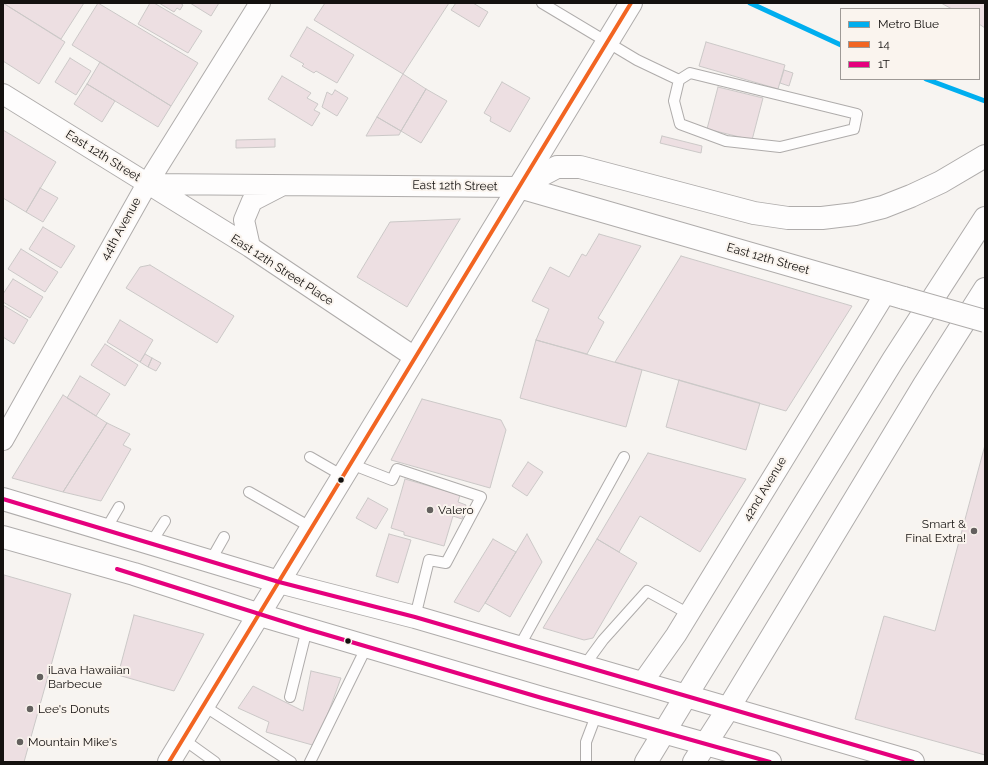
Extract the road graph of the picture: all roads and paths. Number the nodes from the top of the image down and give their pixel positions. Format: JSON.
{"nodes":[{"id":1,"x":260,"y":3,"type":"edge"},
{"id":2,"x":542,"y":3,"type":"edge"},
{"id":3,"x":631,"y":3,"type":"edge"},
{"id":4,"x":608,"y":42,"type":"junction"},
{"id":5,"x":679,"y":80,"type":"junction"},
{"id":6,"x":3,"y":94,"type":"edge"},
{"id":7,"x":985,"y":156,"type":"edge"},
{"id":8,"x":147,"y":184,"type":"junction"},
{"id":9,"x":285,"y":184,"type":"junction"},
{"id":10,"x":519,"y":187,"type":"junction"},
{"id":11,"x":985,"y":218,"type":"edge"},
{"id":12,"x":250,"y":248,"type":"junction"},
{"id":13,"x":985,"y":289,"type":"edge"},
{"id":14,"x":895,"y":295,"type":"junction"},
{"id":15,"x":985,"y":321,"type":"edge"},
{"id":16,"x":416,"y":358,"type":"junction"},
{"id":17,"x":3,"y":440,"type":"edge"},
{"id":18,"x":310,"y":457,"type":"dead end"},
{"id":19,"x":624,"y":457,"type":"dead end"},
{"id":20,"x":347,"y":470,"type":"junction"},
{"id":21,"x":249,"y":492,"type":"dead end"},
{"id":22,"x":3,"y":499,"type":"edge"},
{"id":23,"x":119,"y":507,"type":"dead end"},
{"id":24,"x":165,"y":521,"type":"dead end"},
{"id":25,"x":312,"y":528,"type":"junction"},
{"id":26,"x":106,"y":529,"type":"junction"},
{"id":27,"x":3,"y":537,"type":"edge"},
{"id":28,"x":224,"y":537,"type":"dead end"},
{"id":29,"x":151,"y":543,"type":"junction"},
{"id":30,"x":211,"y":560,"type":"junction"},
{"id":31,"x":280,"y":582,"type":"junction"},
{"id":32,"x":689,"y":614,"type":"junction"},
{"id":33,"x":260,"y":615,"type":"junction"},
{"id":34,"x":415,"y":617,"type":"junction"},
{"id":35,"x":307,"y":629,"type":"junction"},
{"id":36,"x":367,"y":646,"type":"junction"},
{"id":37,"x":519,"y":647,"type":"junction"},
{"id":38,"x":584,"y":666,"type":"junction"},
{"id":39,"x":642,"y":683,"type":"junction"},
{"id":40,"x":686,"y":696,"type":"junction"},
{"id":41,"x":290,"y":697,"type":"dead end"},
{"id":42,"x":204,"y":706,"type":"junction"},
{"id":43,"x":728,"y":709,"type":"junction"},
{"id":44,"x":597,"y":713,"type":"junction"},
{"id":45,"x":664,"y":732,"type":"junction"},
{"id":46,"x":183,"y":739,"type":"junction"},
{"id":47,"x":706,"y":743,"type":"junction"},
{"id":48,"x":169,"y":762,"type":"edge"},
{"id":49,"x":215,"y":762,"type":"edge"},
{"id":50,"x":291,"y":762,"type":"edge"},
{"id":51,"x":310,"y":762,"type":"edge"},
{"id":52,"x":586,"y":762,"type":"edge"},
{"id":53,"x":646,"y":762,"type":"edge"},
{"id":54,"x":694,"y":762,"type":"edge"},
{"id":55,"x":770,"y":762,"type":"edge"},
{"id":56,"x":913,"y":762,"type":"edge"}],
"edges":[{"from":1,"to":8,"type":"street","name":"44th Avenue"},
{"from":2,"to":4,"type":"lane"},
{"from":3,"to":4,"type":"main road"},
{"from":4,"to":5,"type":"lane"},
{"from":4,"to":10,"type":"main road"},
{"from":5,"to":5,"type":"lane"},
{"from":6,"to":8,"type":"street","name":"East 12th Street"},
{"from":7,"to":10,"type":"main road"},
{"from":8,"to":9,"type":"street","name":"East 12th Street"},
{"from":8,"to":12,"type":"street","name":"East 12th Street Place"},
{"from":8,"to":17,"type":"street","name":"44th Avenue"},
{"from":9,"to":10,"type":"street","name":"East 12th Street"},
{"from":9,"to":12,"type":"street"},
{"from":10,"to":14,"type":"main road","name":"East 12th Street"},
{"from":10,"to":16,"type":"main road"},
{"from":11,"to":40,"type":"main road"},
{"from":12,"to":16,"type":"street","name":"East 12th Street Place"},
{"from":13,"to":43,"type":"main road"},
{"from":14,"to":15,"type":"main road","name":"East 12th Street","bridge":true},
{"from":14,"to":32,"type":"street","name":"42nd Avenue"},
{"from":16,"to":20,"type":"main road"},
{"from":18,"to":20,"type":"lane"},
{"from":19,"to":37,"type":"lane"},
{"from":20,"to":25,"type":"main road"},
{"from":20,"to":34,"type":"lane"},
{"from":21,"to":25,"type":"lane"},
{"from":22,"to":26,"type":"main road"},
{"from":23,"to":26,"type":"lane"},
{"from":24,"to":29,"type":"lane"},
{"from":25,"to":31,"type":"main road"},
{"from":26,"to":29,"type":"main road"},
{"from":27,"to":33,"type":"main road"},
{"from":28,"to":30,"type":"lane"},
{"from":29,"to":30,"type":"main road"},
{"from":30,"to":31,"type":"main road"},
{"from":31,"to":33,"type":"main road"},
{"from":31,"to":34,"type":"main road"},
{"from":32,"to":38,"type":"lane"},
{"from":32,"to":39,"type":"street","name":"42nd Avenue"},
{"from":33,"to":35,"type":"main road"},
{"from":33,"to":42,"type":"main road"},
{"from":34,"to":37,"type":"main road"},
{"from":35,"to":36,"type":"main road"},
{"from":35,"to":41,"type":"lane"},
{"from":36,"to":44,"type":"main road"},
{"from":36,"to":51,"type":"lane"},
{"from":37,"to":38,"type":"main road"},
{"from":38,"to":39,"type":"main road"},
{"from":39,"to":40,"type":"main road"},
{"from":40,"to":43,"type":"main road"},
{"from":40,"to":45,"type":"main road"},
{"from":42,"to":46,"type":"main road"},
{"from":42,"to":50,"type":"lane"},
{"from":43,"to":47,"type":"main road"},
{"from":43,"to":56,"type":"main road"},
{"from":44,"to":45,"type":"main road"},
{"from":44,"to":52,"type":"lane"},
{"from":45,"to":47,"type":"main road"},
{"from":45,"to":53,"type":"main road"},
{"from":46,"to":48,"type":"main road"},
{"from":46,"to":49,"type":"lane"},
{"from":47,"to":54,"type":"main road"},
{"from":47,"to":55,"type":"main road"}]}
